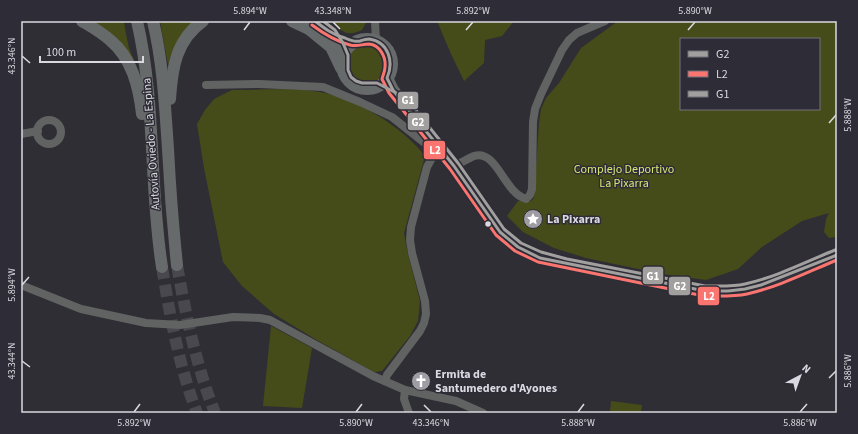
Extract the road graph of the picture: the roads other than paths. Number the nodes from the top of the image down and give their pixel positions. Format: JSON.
{"nodes":[{"id":1,"x":82,"y":21,"type":"edge"},
{"id":2,"x":137,"y":21,"type":"edge"},
{"id":3,"x":153,"y":21,"type":"edge"},
{"id":4,"x":203,"y":21,"type":"edge"},
{"id":5,"x":292,"y":21,"type":"edge"},
{"id":6,"x":315,"y":21,"type":"edge"},
{"id":7,"x":374,"y":21,"type":"edge"},
{"id":8,"x":605,"y":21,"type":"edge"},
{"id":9,"x":331,"y":34,"type":"junction"},
{"id":10,"x":358,"y":41,"type":"junction"},
{"id":11,"x":376,"y":41,"type":"junction"},
{"id":12,"x":343,"y":56,"type":"junction"},
{"id":13,"x":343,"y":71,"type":"junction"},
{"id":14,"x":387,"y":78,"type":"junction"},
{"id":15,"x":206,"y":85,"type":"dead end"},
{"id":16,"x":375,"y":88,"type":"junction"},
{"id":17,"x":402,"y":102,"type":"junction"},
{"id":18,"x":38,"y":131,"type":"dead end"},
{"id":19,"x":21,"y":134,"type":"edge"},
{"id":20,"x":437,"y":152,"type":"junction"},
{"id":21,"x":454,"y":166,"type":"junction"},
{"id":22,"x":170,"y":188,"type":"junction"},
{"id":23,"x":156,"y":233,"type":"junction"},
{"id":24,"x":837,"y":255,"type":"edge"},
{"id":25,"x":177,"y":265,"type":"tunnel mouth"},
{"id":26,"x":162,"y":267,"type":"tunnel mouth"},
{"id":27,"x":21,"y":284,"type":"edge"},
{"id":28,"x":386,"y":381,"type":"junction"},
{"id":29,"x":405,"y":390,"type":"junction"},
{"id":30,"x":409,"y":413,"type":"edge"},
{"id":31,"x":483,"y":413,"type":"edge"}],
"edges":[{"from":1,"to":23,"type":"highway"},
{"from":2,"to":23,"type":"highway","name":"Autovía Oviedo - La Espina"},
{"from":3,"to":22,"type":"highway","name":"Autovía Oviedo - La Espina"},
{"from":4,"to":22,"type":"highway"},
{"from":5,"to":13,"type":"highway"},
{"from":6,"to":9,"type":"highway"},
{"from":7,"to":11,"type":"street"},
{"from":8,"to":21,"type":"street"},
{"from":9,"to":10,"type":"highway"},
{"from":9,"to":12,"type":"highway"},
{"from":10,"to":11,"type":"highway"},
{"from":10,"to":12,"type":"highway"},
{"from":11,"to":14,"type":"highway"},
{"from":12,"to":13,"type":"highway"},
{"from":13,"to":16,"type":"highway"},
{"from":14,"to":16,"type":"highway"},
{"from":14,"to":17,"type":"highway"},
{"from":15,"to":20,"type":"street"},
{"from":16,"to":17,"type":"highway"},
{"from":17,"to":20,"type":"highway"},
{"from":18,"to":19,"type":"street"},
{"from":20,"to":21,"type":"highway"},
{"from":20,"to":28,"type":"street"},
{"from":21,"to":24,"type":"highway"},
{"from":22,"to":25,"type":"highway","name":"Autovía Oviedo - La Espina"},
{"from":23,"to":26,"type":"highway","name":"Autovía Oviedo - La Espina"},
{"from":27,"to":28,"type":"street"},
{"from":28,"to":29,"type":"street"},
{"from":29,"to":30,"type":"street"},
{"from":29,"to":31,"type":"street"}]}
